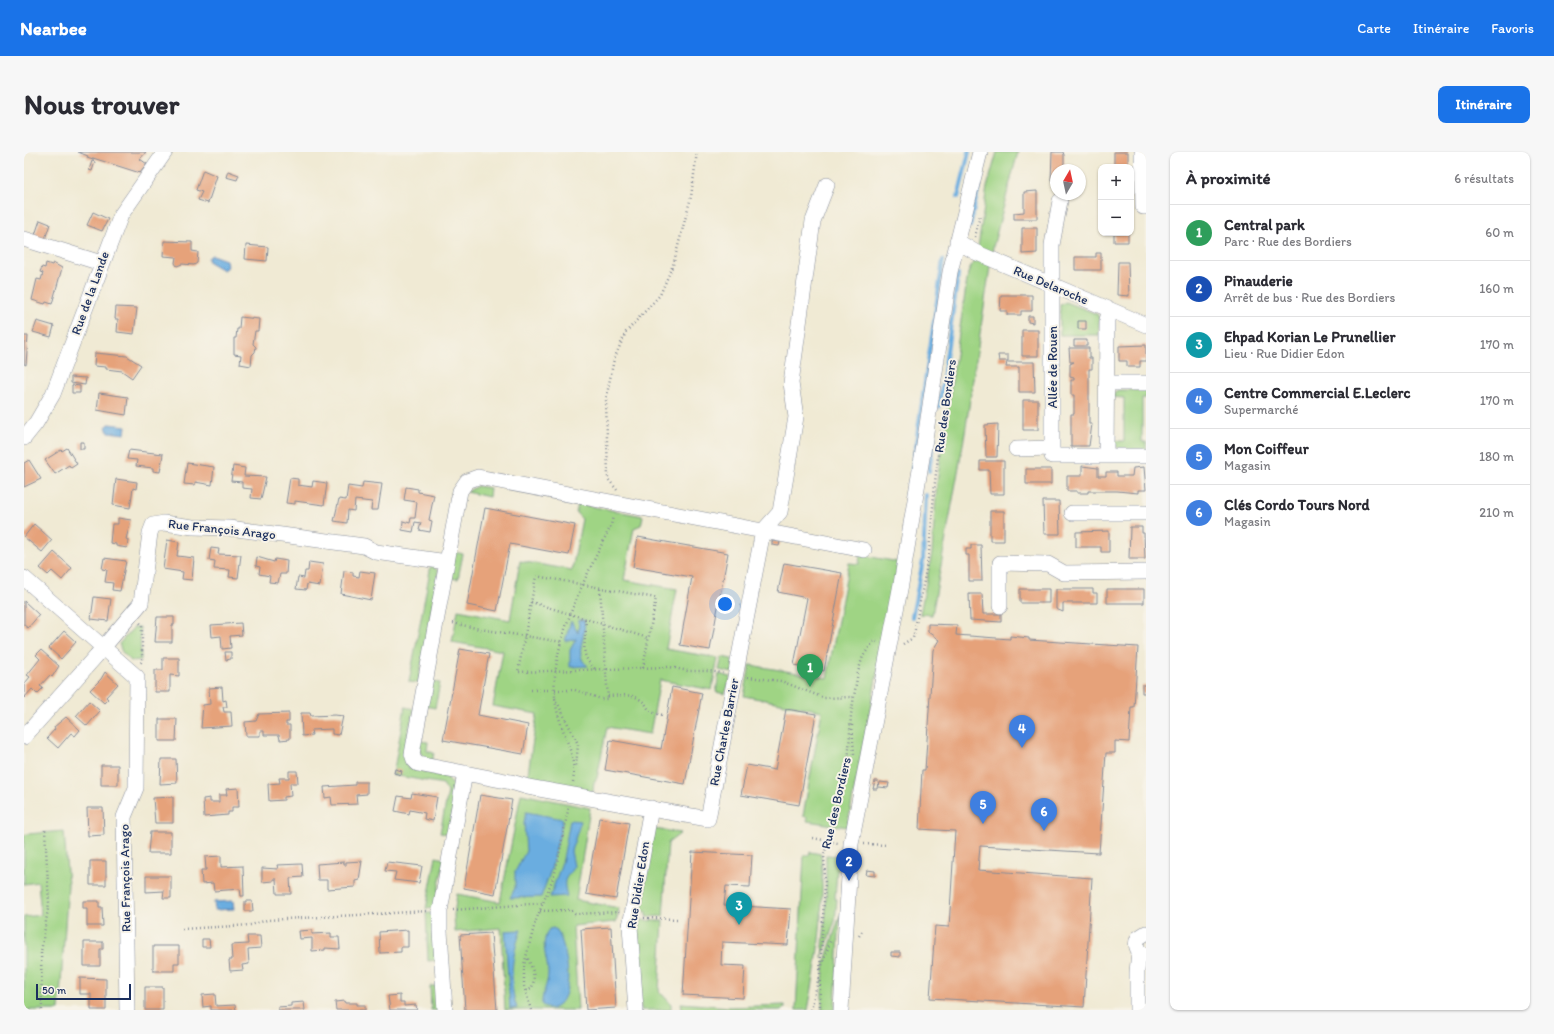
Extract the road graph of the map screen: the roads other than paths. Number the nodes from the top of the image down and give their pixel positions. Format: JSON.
{"nodes":[{"id":1,"x":165,"y":152,"type":"edge"},
{"id":2,"x":980,"y":152,"type":"edge"},
{"id":3,"x":1142,"y":152,"type":"edge"},
{"id":4,"x":828,"y":185,"type":"dead end"},
{"id":5,"x":1060,"y":201,"type":"dead end"},
{"id":6,"x":1146,"y":207,"type":"edge"},
{"id":7,"x":24,"y":239,"type":"edge"},
{"id":8,"x":957,"y":242,"type":"junction"},
{"id":9,"x":101,"y":263,"type":"junction"},
{"id":10,"x":1052,"y":285,"type":"junction"},
{"id":11,"x":1110,"y":310,"type":"junction"},
{"id":12,"x":1146,"y":325,"type":"edge"},
{"id":13,"x":1107,"y":383,"type":"junction"},
{"id":14,"x":1146,"y":383,"type":"edge"},
{"id":15,"x":24,"y":438,"type":"edge"},
{"id":16,"x":1052,"y":448,"type":"junction"},
{"id":17,"x":1016,"y":449,"type":"dead end"},
{"id":18,"x":1106,"y":456,"type":"junction"},
{"id":19,"x":1146,"y":456,"type":"edge"},
{"id":20,"x":1072,"y":513,"type":"dead end"},
{"id":21,"x":1146,"y":513,"type":"edge"},
{"id":22,"x":762,"y":532,"type":"junction"},
{"id":23,"x":864,"y":550,"type":"dead end"},
{"id":24,"x":447,"y":562,"type":"junction"},
{"id":25,"x":1146,"y":572,"type":"edge"},
{"id":26,"x":24,"y":578,"type":"edge"},
{"id":27,"x":1000,"y":606,"type":"dead end"},
{"id":28,"x":103,"y":648,"type":"junction"},
{"id":29,"x":24,"y":737,"type":"edge"},
{"id":30,"x":465,"y":773,"type":"junction"},
{"id":31,"x":651,"y":808,"type":"junction"},
{"id":32,"x":1146,"y":933,"type":"edge"},
{"id":33,"x":1143,"y":953,"type":"edge"},
{"id":34,"x":127,"y":1010,"type":"edge"},
{"id":35,"x":445,"y":1010,"type":"edge"},
{"id":36,"x":636,"y":1010,"type":"edge"},
{"id":37,"x":841,"y":1010,"type":"edge"},
{"id":38,"x":1137,"y":1010,"type":"edge"}],
"edges":[{"from":1,"to":9,"type":"street","name":"Rue de la Lande"},
{"from":2,"to":8,"type":"street","name":"Rue des Bordiers"},
{"from":3,"to":6,"type":"street"},
{"from":4,"to":22,"type":"street"},
{"from":5,"to":10,"type":"street","name":"Allée de Rouen"},
{"from":7,"to":9,"type":"street"},
{"from":8,"to":10,"type":"street","name":"Rue Delaroche"},
{"from":8,"to":37,"type":"street","name":"Rue des Bordiers"},
{"from":9,"to":15,"type":"street","name":"Rue de la Lande"},
{"from":10,"to":11,"type":"street","name":"Rue Delaroche"},
{"from":10,"to":16,"type":"street","name":"Allée de Rouen"},
{"from":11,"to":12,"type":"street","name":"Rue Delaroche"},
{"from":11,"to":13,"type":"street"},
{"from":13,"to":14,"type":"street"},
{"from":13,"to":18,"type":"street"},
{"from":16,"to":17,"type":"street"},
{"from":16,"to":18,"type":"street"},
{"from":18,"to":19,"type":"street"},
{"from":20,"to":21,"type":"street"},
{"from":22,"to":23,"type":"street"},
{"from":22,"to":24,"type":"street","name":"Rue Charles Barrier"},
{"from":22,"to":31,"type":"street","name":"Rue Charles Barrier"},
{"from":24,"to":28,"type":"street","name":"Rue François Arago"},
{"from":24,"to":30,"type":"street","name":"Rue Charles Barrier"},
{"from":25,"to":27,"type":"street"},
{"from":26,"to":28,"type":"street"},
{"from":28,"to":29,"type":"street"},
{"from":28,"to":34,"type":"street","name":"Rue François Arago"},
{"from":30,"to":31,"type":"street","name":"Rue Charles Barrier"},
{"from":30,"to":35,"type":"street"},
{"from":31,"to":36,"type":"street","name":"Rue Didier Edon"},
{"from":32,"to":33,"type":"street"},
{"from":33,"to":38,"type":"street"}]}
